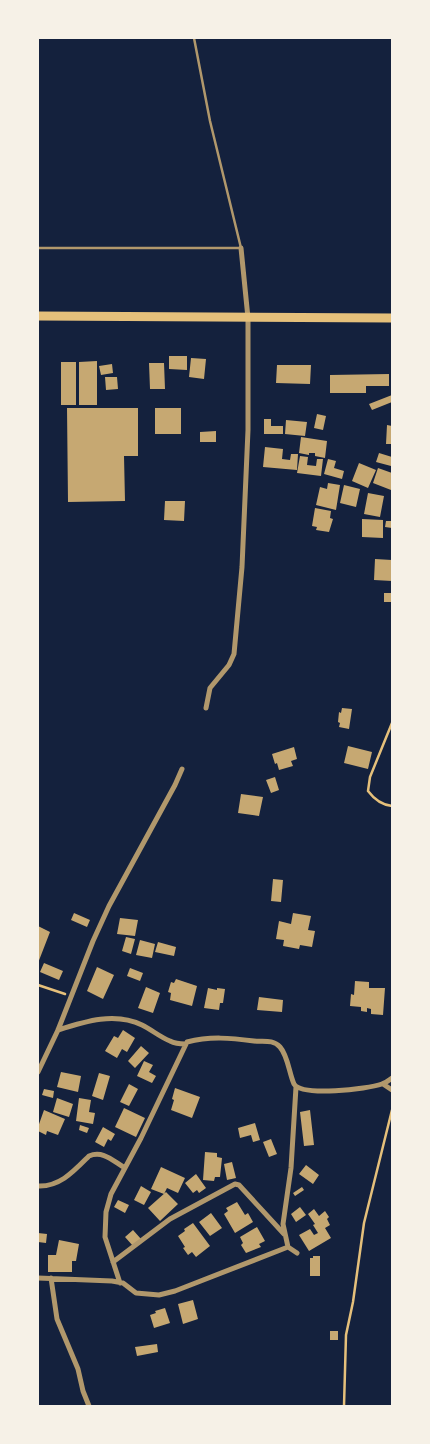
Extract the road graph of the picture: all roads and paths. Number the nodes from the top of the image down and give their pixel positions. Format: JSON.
{"nodes":[{"id":1,"x":194,"y":38,"type":"edge"},
{"id":2,"x":38,"y":248,"type":"edge"},
{"id":3,"x":240,"y":248,"type":"junction"},
{"id":4,"x":38,"y":316,"type":"edge"},
{"id":5,"x":248,"y":318,"type":"junction"},
{"id":6,"x":392,"y":318,"type":"edge"},
{"id":7,"x":206,"y":708,"type":"dead end"},
{"id":8,"x":392,"y":723,"type":"edge"},
{"id":9,"x":182,"y":770,"type":"dead end"},
{"id":10,"x":392,"y":806,"type":"edge"},
{"id":11,"x":38,"y":985,"type":"edge"},
{"id":12,"x":70,"y":995,"type":"junction"},
{"id":13,"x":58,"y":1030,"type":"junction"},
{"id":14,"x":185,"y":1044,"type":"junction"},
{"id":15,"x":38,"y":1072,"type":"edge"},
{"id":16,"x":392,"y":1078,"type":"edge"},
{"id":17,"x":383,"y":1084,"type":"junction"},
{"id":18,"x":296,"y":1087,"type":"junction"},
{"id":19,"x":392,"y":1090,"type":"edge"},
{"id":20,"x":392,"y":1110,"type":"edge"},
{"id":21,"x":125,"y":1168,"type":"junction"},
{"id":22,"x":38,"y":1186,"type":"edge"},
{"id":23,"x":284,"y":1234,"type":"junction"},
{"id":24,"x":288,"y":1247,"type":"junction"},
{"id":25,"x":297,"y":1253,"type":"dead end"},
{"id":26,"x":113,"y":1262,"type":"junction"},
{"id":27,"x":38,"y":1278,"type":"edge"},
{"id":28,"x":52,"y":1278,"type":"junction"},
{"id":29,"x":120,"y":1283,"type":"junction"},
{"id":30,"x":89,"y":1406,"type":"edge"},
{"id":31,"x":344,"y":1406,"type":"edge"}],
"edges":[{"from":1,"to":3,"type":"lane"},
{"from":2,"to":3,"type":"lane"},
{"from":3,"to":5,"type":"street"},
{"from":4,"to":5,"type":"highway"},
{"from":5,"to":6,"type":"highway"},
{"from":5,"to":7,"type":"street"},
{"from":8,"to":10,"type":"path"},
{"from":9,"to":12,"type":"street"},
{"from":11,"to":12,"type":"path"},
{"from":12,"to":13,"type":"street"},
{"from":13,"to":14,"type":"street"},
{"from":13,"to":15,"type":"street"},
{"from":14,"to":18,"type":"street"},
{"from":14,"to":21,"type":"street"},
{"from":16,"to":17,"type":"street"},
{"from":17,"to":18,"type":"street"},
{"from":17,"to":19,"type":"street"},
{"from":18,"to":23,"type":"street"},
{"from":20,"to":31,"type":"path"},
{"from":21,"to":22,"type":"street"},
{"from":21,"to":26,"type":"street"},
{"from":23,"to":24,"type":"street"},
{"from":23,"to":26,"type":"street"},
{"from":24,"to":25,"type":"street"},
{"from":24,"to":29,"type":"street"},
{"from":26,"to":29,"type":"street"},
{"from":27,"to":28,"type":"street"},
{"from":28,"to":29,"type":"street"},
{"from":28,"to":30,"type":"street"}]}
